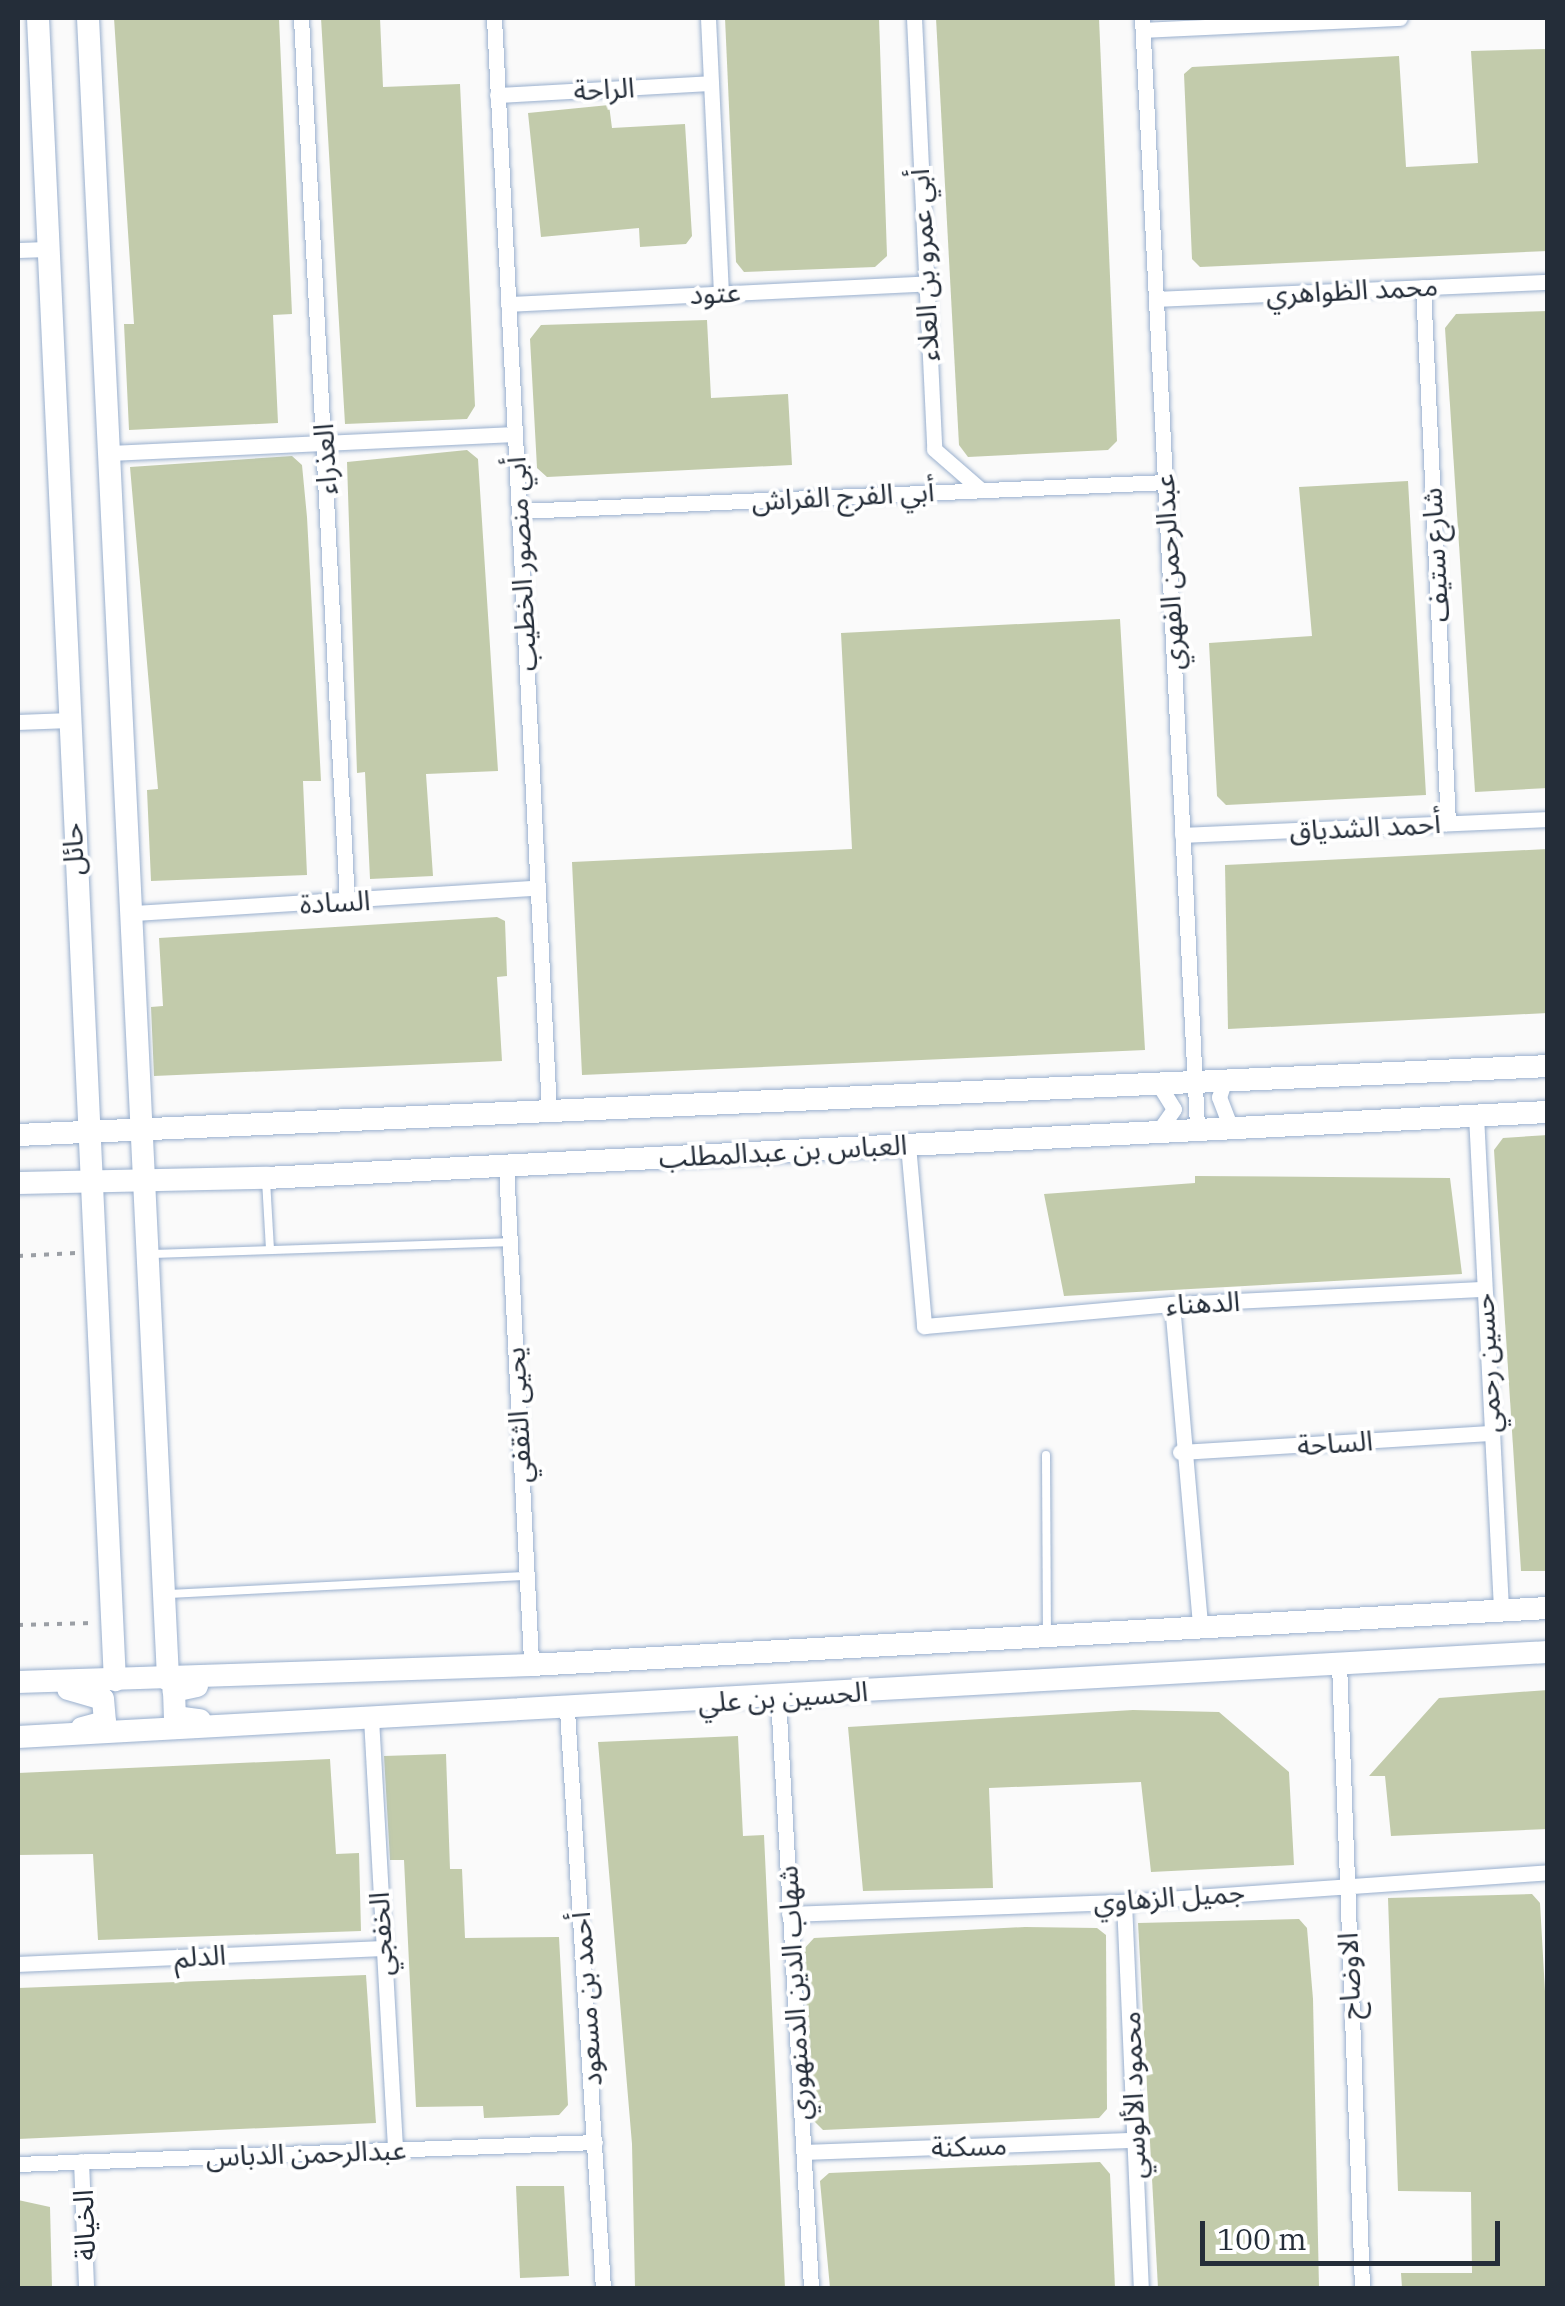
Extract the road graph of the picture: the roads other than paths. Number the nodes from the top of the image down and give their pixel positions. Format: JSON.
{"nodes":[{"id":1,"x":88,"y":18,"type":"edge"},
{"id":2,"x":302,"y":18,"type":"edge"},
{"id":3,"x":494,"y":18,"type":"edge"},
{"id":4,"x":708,"y":18,"type":"edge"},
{"id":5,"x":914,"y":18,"type":"edge"},
{"id":6,"x":1400,"y":18,"type":"edge"},
{"id":7,"x":31,"y":24,"type":"edge"},
{"id":8,"x":1142,"y":24,"type":"edge"},
{"id":9,"x":711,"y":84,"type":"junction"},
{"id":10,"x":498,"y":95,"type":"junction"},
{"id":11,"x":48,"y":249,"type":"junction"},
{"id":12,"x":18,"y":250,"type":"edge"},
{"id":13,"x":1548,"y":282,"type":"edge"},
{"id":14,"x":924,"y":284,"type":"junction"},
{"id":15,"x":1423,"y":287,"type":"junction"},
{"id":16,"x":721,"y":293,"type":"junction"},
{"id":17,"x":1156,"y":299,"type":"junction"},
{"id":18,"x":508,"y":304,"type":"junction"},
{"id":19,"x":513,"y":434,"type":"junction"},
{"id":20,"x":324,"y":445,"type":"junction"},
{"id":21,"x":112,"y":452,"type":"junction"},
{"id":22,"x":1165,"y":482,"type":"junction"},
{"id":23,"x":982,"y":490,"type":"junction"},
{"id":24,"x":520,"y":510,"type":"junction"},
{"id":25,"x":69,"y":720,"type":"junction"},
{"id":26,"x":18,"y":722,"type":"edge"},
{"id":27,"x":1548,"y":819,"type":"edge"},
{"id":28,"x":1448,"y":824,"type":"junction"},
{"id":29,"x":1182,"y":835,"type":"junction"},
{"id":30,"x":536,"y":888,"type":"junction"},
{"id":31,"x":348,"y":902,"type":"junction"},
{"id":32,"x":134,"y":913,"type":"junction"},
{"id":33,"x":1548,"y":1066,"type":"edge"},
{"id":34,"x":1224,"y":1082,"type":"junction"},
{"id":35,"x":1194,"y":1084,"type":"junction"},
{"id":36,"x":1159,"y":1085,"type":"junction"},
{"id":37,"x":548,"y":1110,"type":"junction"},
{"id":38,"x":1548,"y":1112,"type":"edge"},
{"id":39,"x":1476,"y":1116,"type":"junction"},
{"id":40,"x":1197,"y":1126,"type":"junction"},
{"id":41,"x":1230,"y":1126,"type":"junction"},
{"id":42,"x":140,"y":1128,"type":"junction"},
{"id":43,"x":1160,"y":1129,"type":"junction"},
{"id":44,"x":84,"y":1131,"type":"junction"},
{"id":45,"x":18,"y":1135,"type":"edge"},
{"id":46,"x":908,"y":1145,"type":"junction"},
{"id":47,"x":506,"y":1166,"type":"junction"},
{"id":48,"x":266,"y":1178,"type":"junction"},
{"id":49,"x":86,"y":1180,"type":"junction"},
{"id":50,"x":143,"y":1180,"type":"junction"},
{"id":51,"x":18,"y":1183,"type":"edge"},
{"id":52,"x":510,"y":1242,"type":"junction"},
{"id":53,"x":270,"y":1250,"type":"junction"},
{"id":54,"x":146,"y":1254,"type":"junction"},
{"id":55,"x":1484,"y":1289,"type":"junction"},
{"id":56,"x":1172,"y":1304,"type":"junction"},
{"id":57,"x":1490,"y":1433,"type":"junction"},
{"id":58,"x":1180,"y":1452,"type":"junction"},
{"id":59,"x":1046,"y":1455,"type":"dead end"},
{"id":60,"x":526,"y":1576,"type":"junction"},
{"id":61,"x":164,"y":1594,"type":"junction"},
{"id":62,"x":1548,"y":1608,"type":"edge"},
{"id":63,"x":1500,"y":1610,"type":"junction"},
{"id":64,"x":1200,"y":1623,"type":"junction"},
{"id":65,"x":1047,"y":1632,"type":"junction"},
{"id":66,"x":1548,"y":1652,"type":"edge"},
{"id":67,"x":1338,"y":1662,"type":"junction"},
{"id":68,"x":531,"y":1665,"type":"junction"},
{"id":69,"x":244,"y":1676,"type":"junction"},
{"id":70,"x":115,"y":1680,"type":"junction"},
{"id":71,"x":168,"y":1680,"type":"junction"},
{"id":72,"x":29,"y":1681,"type":"edge"},
{"id":73,"x":778,"y":1697,"type":"junction"},
{"id":74,"x":567,"y":1710,"type":"junction"},
{"id":75,"x":370,"y":1718,"type":"junction"},
{"id":76,"x":245,"y":1726,"type":"junction"},
{"id":77,"x":49,"y":1736,"type":"junction"},
{"id":78,"x":18,"y":1737,"type":"edge"},
{"id":79,"x":1548,"y":1872,"type":"edge"},
{"id":80,"x":1345,"y":1882,"type":"junction"},
{"id":81,"x":1124,"y":1902,"type":"junction"},
{"id":82,"x":789,"y":1914,"type":"junction"},
{"id":83,"x":382,"y":1948,"type":"junction"},
{"id":84,"x":18,"y":1964,"type":"edge"},
{"id":85,"x":1134,"y":2140,"type":"junction"},
{"id":86,"x":595,"y":2142,"type":"junction"},
{"id":87,"x":395,"y":2150,"type":"junction"},
{"id":88,"x":804,"y":2152,"type":"junction"},
{"id":89,"x":82,"y":2161,"type":"junction"},
{"id":90,"x":18,"y":2164,"type":"edge"},
{"id":91,"x":86,"y":2288,"type":"edge"},
{"id":92,"x":603,"y":2288,"type":"edge"},
{"id":93,"x":810,"y":2288,"type":"edge"},
{"id":94,"x":1141,"y":2288,"type":"edge"},
{"id":95,"x":1362,"y":2288,"type":"edge"}],
"edges":[{"from":1,"to":21,"type":"street","name":"حائل"},
{"from":2,"to":20,"type":"street","name":"العذراء"},
{"from":3,"to":10,"type":"street","name":"أبي منصور الخطيب"},
{"from":4,"to":9,"type":"street"},
{"from":5,"to":14,"type":"street","name":"أبي عمرو بن العلاء"},
{"from":6,"to":8,"type":"street"},
{"from":7,"to":11,"type":"street","name":"حائل"},
{"from":8,"to":17,"type":"street","name":"عبدالرحمن الفهري"},
{"from":9,"to":10,"type":"street","name":"الراحة"},
{"from":9,"to":16,"type":"street"},
{"from":10,"to":18,"type":"street","name":"أبي منصور الخطيب"},
{"from":11,"to":12,"type":"street"},
{"from":11,"to":25,"type":"street","name":"حائل"},
{"from":13,"to":15,"type":"street","name":"محمد الظواهري"},
{"from":14,"to":16,"type":"street","name":"عتود"},
{"from":14,"to":23,"type":"street","name":"أبي عمرو بن العلاء"},
{"from":15,"to":17,"type":"street","name":"محمد الظواهري"},
{"from":15,"to":28,"type":"street","name":"شارع ستيف"},
{"from":16,"to":18,"type":"street","name":"عتود"},
{"from":17,"to":22,"type":"street","name":"عبدالرحمن الفهري"},
{"from":18,"to":19,"type":"street","name":"أبي منصور الخطيب"},
{"from":19,"to":20,"type":"street"},
{"from":19,"to":24,"type":"street","name":"أبي منصور الخطيب"},
{"from":20,"to":21,"type":"street"},
{"from":20,"to":31,"type":"street","name":"العذراء"},
{"from":21,"to":32,"type":"street","name":"حائل"},
{"from":22,"to":23,"type":"street","name":"أبي الفرج الفراش"},
{"from":22,"to":29,"type":"street","name":"عبدالرحمن الفهري"},
{"from":23,"to":24,"type":"street","name":"أبي الفرج الفراش"},
{"from":24,"to":30,"type":"street","name":"أبي منصور الخطيب"},
{"from":25,"to":26,"type":"street"},
{"from":25,"to":44,"type":"street","name":"حائل"},
{"from":27,"to":28,"type":"street","name":"أحمد الشدياق"},
{"from":28,"to":29,"type":"street","name":"أحمد الشدياق"},
{"from":29,"to":35,"type":"street","name":"عبدالرحمن الفهري"},
{"from":30,"to":31,"type":"street","name":"السادة"},
{"from":30,"to":37,"type":"street","name":"أبي منصور الخطيب"},
{"from":31,"to":32,"type":"street","name":"السادة"},
{"from":32,"to":42,"type":"street","name":"حائل"},
{"from":33,"to":34,"type":"street","name":"العباس بن عبدالمطلب"},
{"from":34,"to":35,"type":"street","name":"العباس بن عبدالمطلب"},
{"from":34,"to":41,"type":"street"},
{"from":35,"to":36,"type":"street","name":"العباس بن عبدالمطلب"},
{"from":35,"to":40,"type":"street","name":"عبدالرحمن الفهري"},
{"from":36,"to":37,"type":"street","name":"العباس بن عبدالمطلب"},
{"from":36,"to":43,"type":"street"},
{"from":37,"to":42,"type":"street","name":"العباس بن عبدالمطلب"},
{"from":38,"to":39,"type":"street","name":"العباس بن عبدالمطلب"},
{"from":39,"to":41,"type":"street","name":"العباس بن عبدالمطلب"},
{"from":39,"to":55,"type":"street","name":"حسين رحمي"},
{"from":40,"to":41,"type":"street","name":"العباس بن عبدالمطلب"},
{"from":40,"to":43,"type":"street","name":"العباس بن عبدالمطلب"},
{"from":42,"to":44,"type":"street","name":"العباس بن عبدالمطلب"},
{"from":42,"to":50,"type":"street","name":"حائل"},
{"from":43,"to":46,"type":"street","name":"العباس بن عبدالمطلب"},
{"from":44,"to":45,"type":"street","name":"العباس بن عبدالمطلب"},
{"from":44,"to":49,"type":"street","name":"حائل"},
{"from":46,"to":47,"type":"street","name":"العباس بن عبدالمطلب"},
{"from":46,"to":56,"type":"street","name":"الدهناء"},
{"from":47,"to":48,"type":"street","name":"العباس بن عبدالمطلب"},
{"from":47,"to":52,"type":"street","name":"يحيى الثقفي"},
{"from":48,"to":50,"type":"street","name":"العباس بن عبدالمطلب"},
{"from":48,"to":53,"type":"lane"},
{"from":49,"to":50,"type":"street","name":"العباس بن عبدالمطلب"},
{"from":49,"to":51,"type":"street","name":"العباس بن عبدالمطلب"},
{"from":49,"to":70,"type":"street","name":"حائل"},
{"from":50,"to":54,"type":"street","name":"حائل"},
{"from":52,"to":53,"type":"lane"},
{"from":52,"to":60,"type":"street","name":"يحيى الثقفي"},
{"from":53,"to":54,"type":"lane"},
{"from":54,"to":61,"type":"street","name":"حائل"},
{"from":55,"to":56,"type":"street","name":"الدهناء"},
{"from":55,"to":57,"type":"street","name":"حسين رحمي"},
{"from":56,"to":58,"type":"street"},
{"from":57,"to":58,"type":"street","name":"الساحة"},
{"from":57,"to":63,"type":"street","name":"حسين رحمي"},
{"from":58,"to":64,"type":"street"},
{"from":59,"to":65,"type":"lane"},
{"from":60,"to":61,"type":"lane"},
{"from":60,"to":68,"type":"street","name":"يحيى الثقفي"},
{"from":61,"to":71,"type":"street","name":"حائل"},
{"from":62,"to":63,"type":"street","name":"الحسين بن علي"},
{"from":63,"to":64,"type":"street","name":"الحسين بن علي"},
{"from":64,"to":65,"type":"street","name":"الحسين بن علي"},
{"from":65,"to":68,"type":"street","name":"الحسين بن علي"},
{"from":66,"to":67,"type":"street","name":"الحسين بن علي"},
{"from":67,"to":73,"type":"street","name":"الحسين بن علي"},
{"from":67,"to":80,"type":"street","name":"الاوضاح"},
{"from":68,"to":69,"type":"street","name":"الحسين بن علي"},
{"from":69,"to":71,"type":"street","name":"الحسين بن علي"},
{"from":69,"to":76,"type":"street"},
{"from":70,"to":71,"type":"street","name":"الحسين بن علي"},
{"from":70,"to":72,"type":"street","name":"الحسين بن علي"},
{"from":72,"to":77,"type":"street"},
{"from":73,"to":74,"type":"street","name":"الحسين بن علي"},
{"from":73,"to":82,"type":"street","name":"شهاب الدين الدمنهوري"},
{"from":74,"to":75,"type":"street","name":"الحسين بن علي"},
{"from":74,"to":86,"type":"street","name":"أحمد بن مسعود"},
{"from":75,"to":76,"type":"street","name":"الحسين بن علي"},
{"from":75,"to":83,"type":"street","name":"الخفجي"},
{"from":76,"to":77,"type":"street","name":"الحسين بن علي"},
{"from":77,"to":78,"type":"street","name":"الحسين بن علي"},
{"from":79,"to":80,"type":"street","name":"جميل الزهاوي"},
{"from":80,"to":81,"type":"street","name":"جميل الزهاوي"},
{"from":80,"to":95,"type":"street","name":"الاوضاح"},
{"from":81,"to":82,"type":"street","name":"جميل الزهاوي"},
{"from":81,"to":85,"type":"street","name":"محمود الألوسي"},
{"from":82,"to":88,"type":"street","name":"شهاب الدين الدمنهوري"},
{"from":83,"to":84,"type":"street","name":"الدلم"},
{"from":83,"to":87,"type":"street","name":"الخفجي"},
{"from":85,"to":88,"type":"street","name":"مسكنة"},
{"from":85,"to":94,"type":"street","name":"محمود الألوسي"},
{"from":86,"to":87,"type":"street","name":"عبدالرحمن الدباس"},
{"from":86,"to":92,"type":"street","name":"أحمد بن مسعود"},
{"from":87,"to":89,"type":"street","name":"عبدالرحمن الدباس"},
{"from":88,"to":93,"type":"street","name":"شهاب الدين الدمنهوري"},
{"from":89,"to":90,"type":"street","name":"عبدالرحمن الدباس"},
{"from":89,"to":91,"type":"street","name":"الخيالة"}]}
